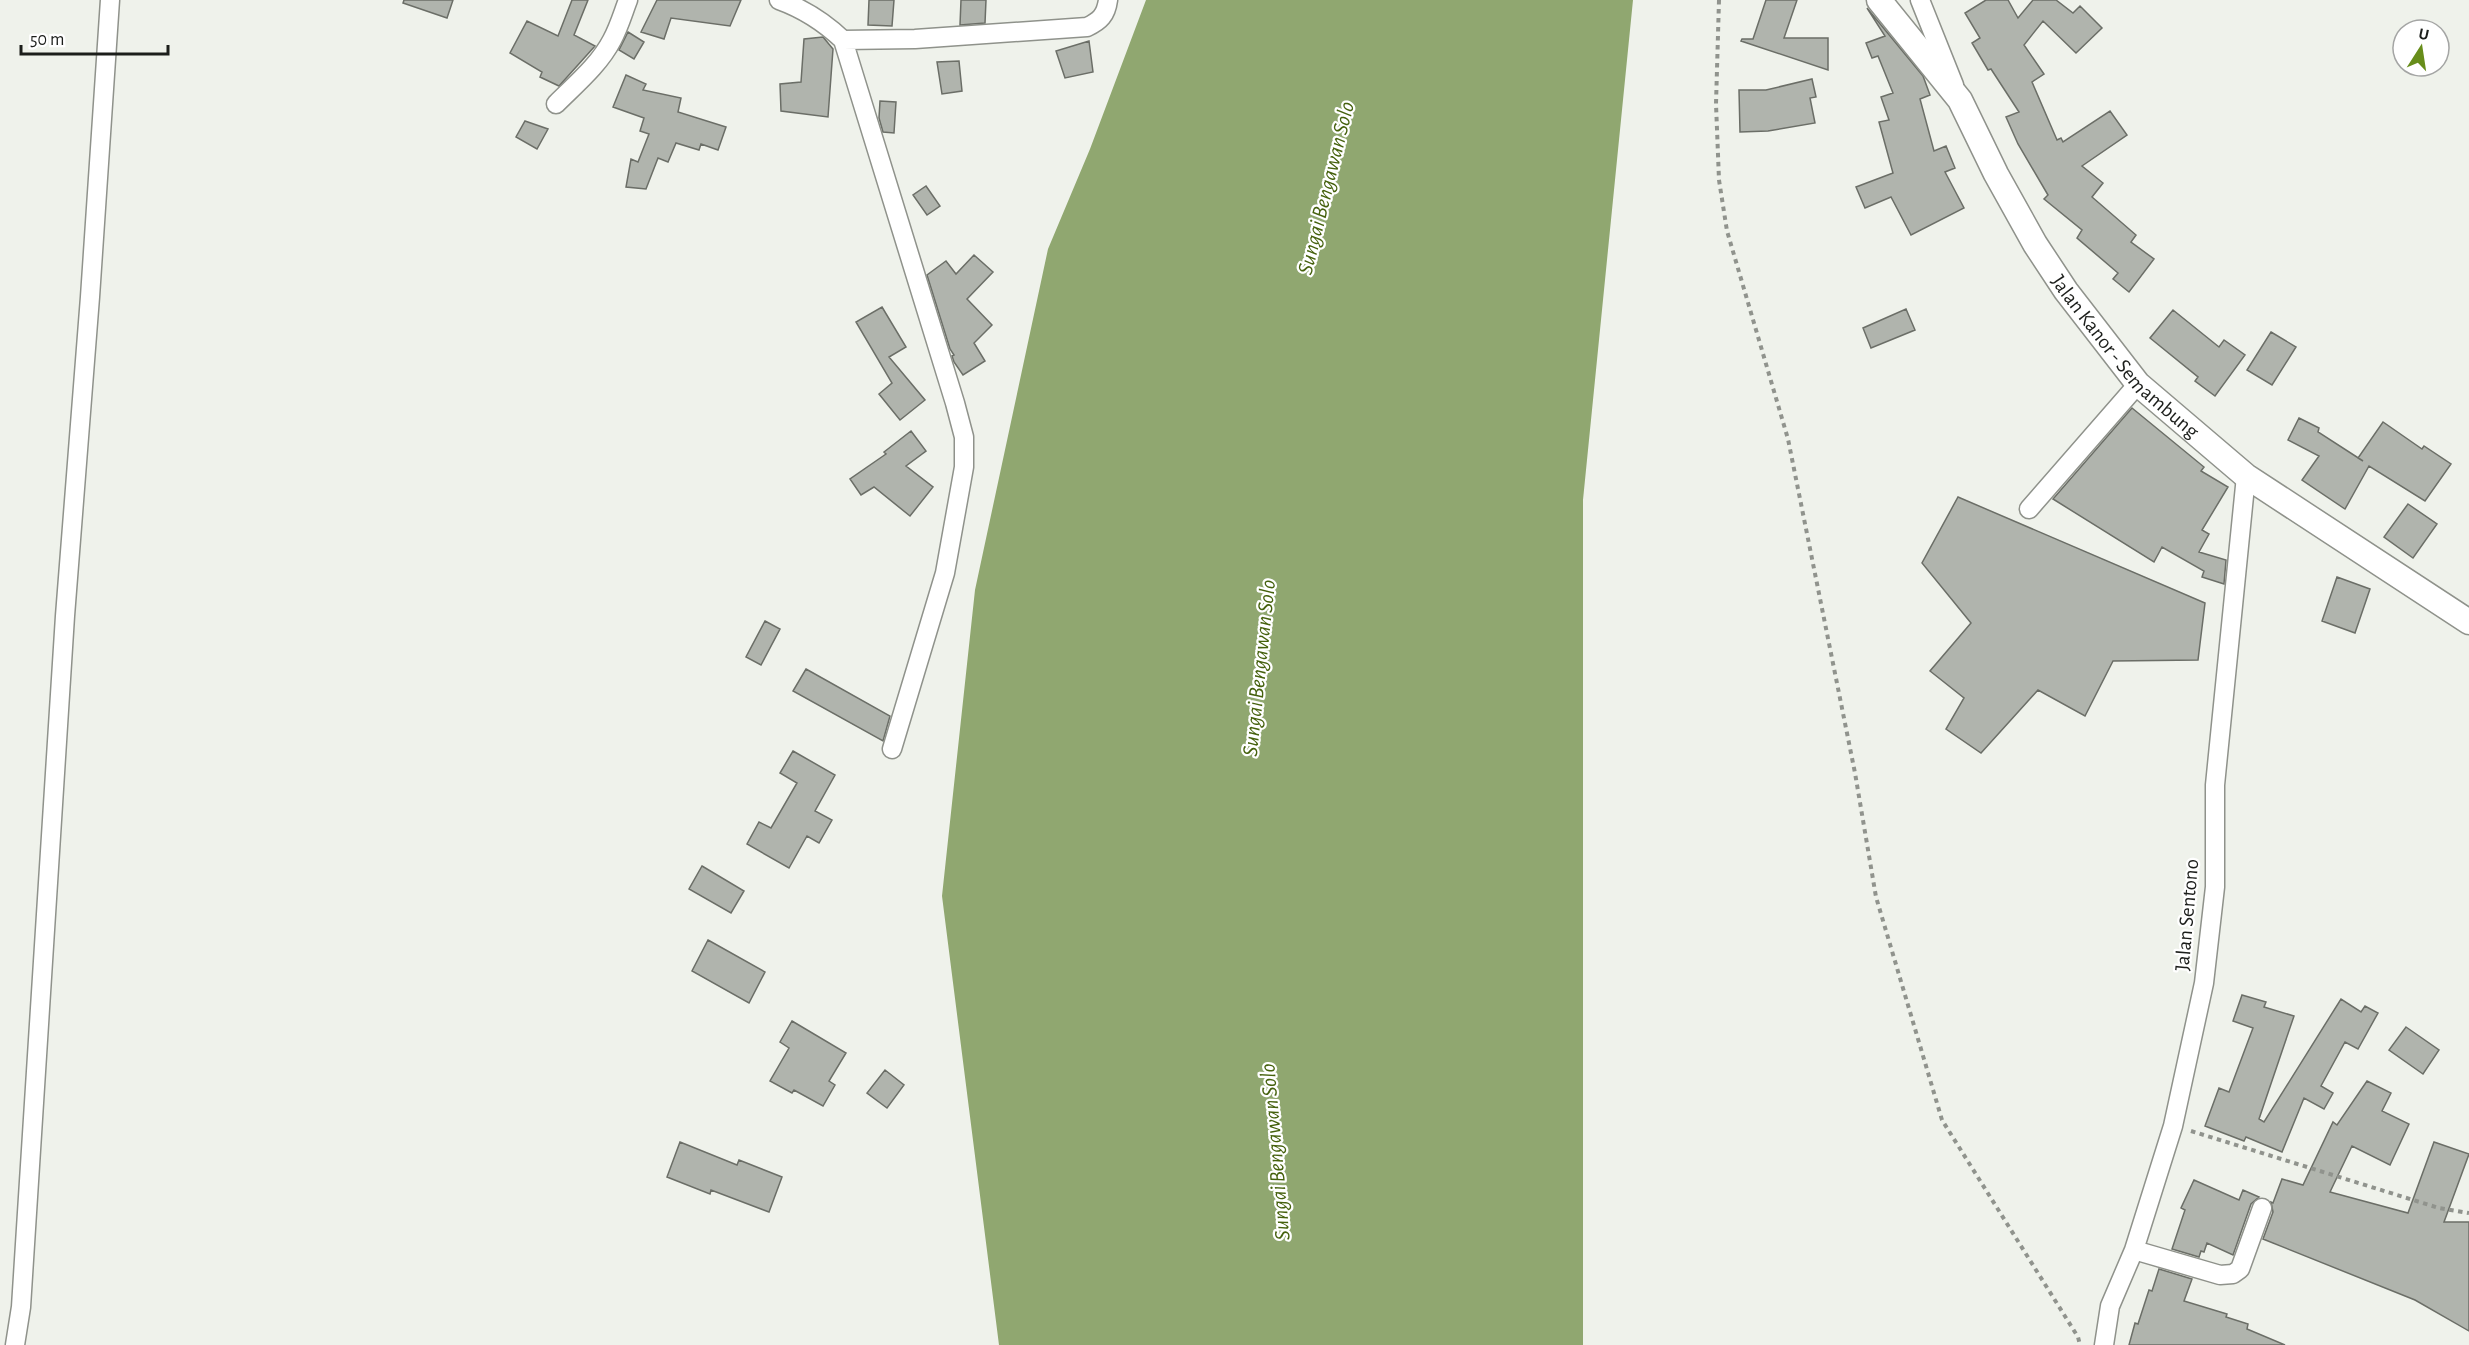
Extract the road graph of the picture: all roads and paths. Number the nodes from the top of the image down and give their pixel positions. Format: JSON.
{"nodes":[{"id":1,"x":110,"y":0,"type":"edge"},
{"id":2,"x":628,"y":0,"type":"edge"},
{"id":3,"x":779,"y":0,"type":"edge"},
{"id":4,"x":1108,"y":0,"type":"edge"},
{"id":5,"x":1719,"y":0,"type":"edge"},
{"id":6,"x":1879,"y":0,"type":"edge"},
{"id":7,"x":1920,"y":0,"type":"edge"},
{"id":8,"x":843,"y":40,"type":"junction"},
{"id":9,"x":1960,"y":100,"type":"junction"},
{"id":10,"x":556,"y":104,"type":"dead end"},
{"id":11,"x":2138,"y":384,"type":"junction"},
{"id":12,"x":2246,"y":476,"type":"junction"},
{"id":13,"x":2028,"y":509,"type":"dead end"},
{"id":14,"x":2469,"y":622,"type":"edge"},
{"id":15,"x":892,"y":749,"type":"dead end"},
{"id":16,"x":2173,"y":1126,"type":"junction"},
{"id":17,"x":2262,"y":1208,"type":"dead end"},
{"id":18,"x":2469,"y":1213,"type":"edge"},
{"id":19,"x":2133,"y":1250,"type":"junction"},
{"id":20,"x":15,"y":1345,"type":"edge"},
{"id":21,"x":2080,"y":1345,"type":"edge"},
{"id":22,"x":2104,"y":1345,"type":"edge"}],
"edges":[{"from":1,"to":20,"type":"street"},
{"from":2,"to":10,"type":"street"},
{"from":3,"to":8,"type":"street"},
{"from":4,"to":8,"type":"street"},
{"from":5,"to":21,"type":"path"},
{"from":6,"to":9,"type":"street","name":"Jalan Kanor - Semambung"},
{"from":7,"to":9,"type":"street"},
{"from":8,"to":15,"type":"street"},
{"from":9,"to":11,"type":"street","name":"Jalan Kanor - Semambung"},
{"from":11,"to":12,"type":"street","name":"Jalan Kanor - Semambung"},
{"from":11,"to":13,"type":"street"},
{"from":12,"to":14,"type":"street","name":"Jalan Kanor - Semambung"},
{"from":12,"to":16,"type":"street","name":"Jalan Sentono"},
{"from":16,"to":18,"type":"path"},
{"from":16,"to":19,"type":"street","name":"Jalan Sentono"},
{"from":17,"to":19,"type":"street"},
{"from":19,"to":22,"type":"street","name":"Jalan Sentono"}]}
